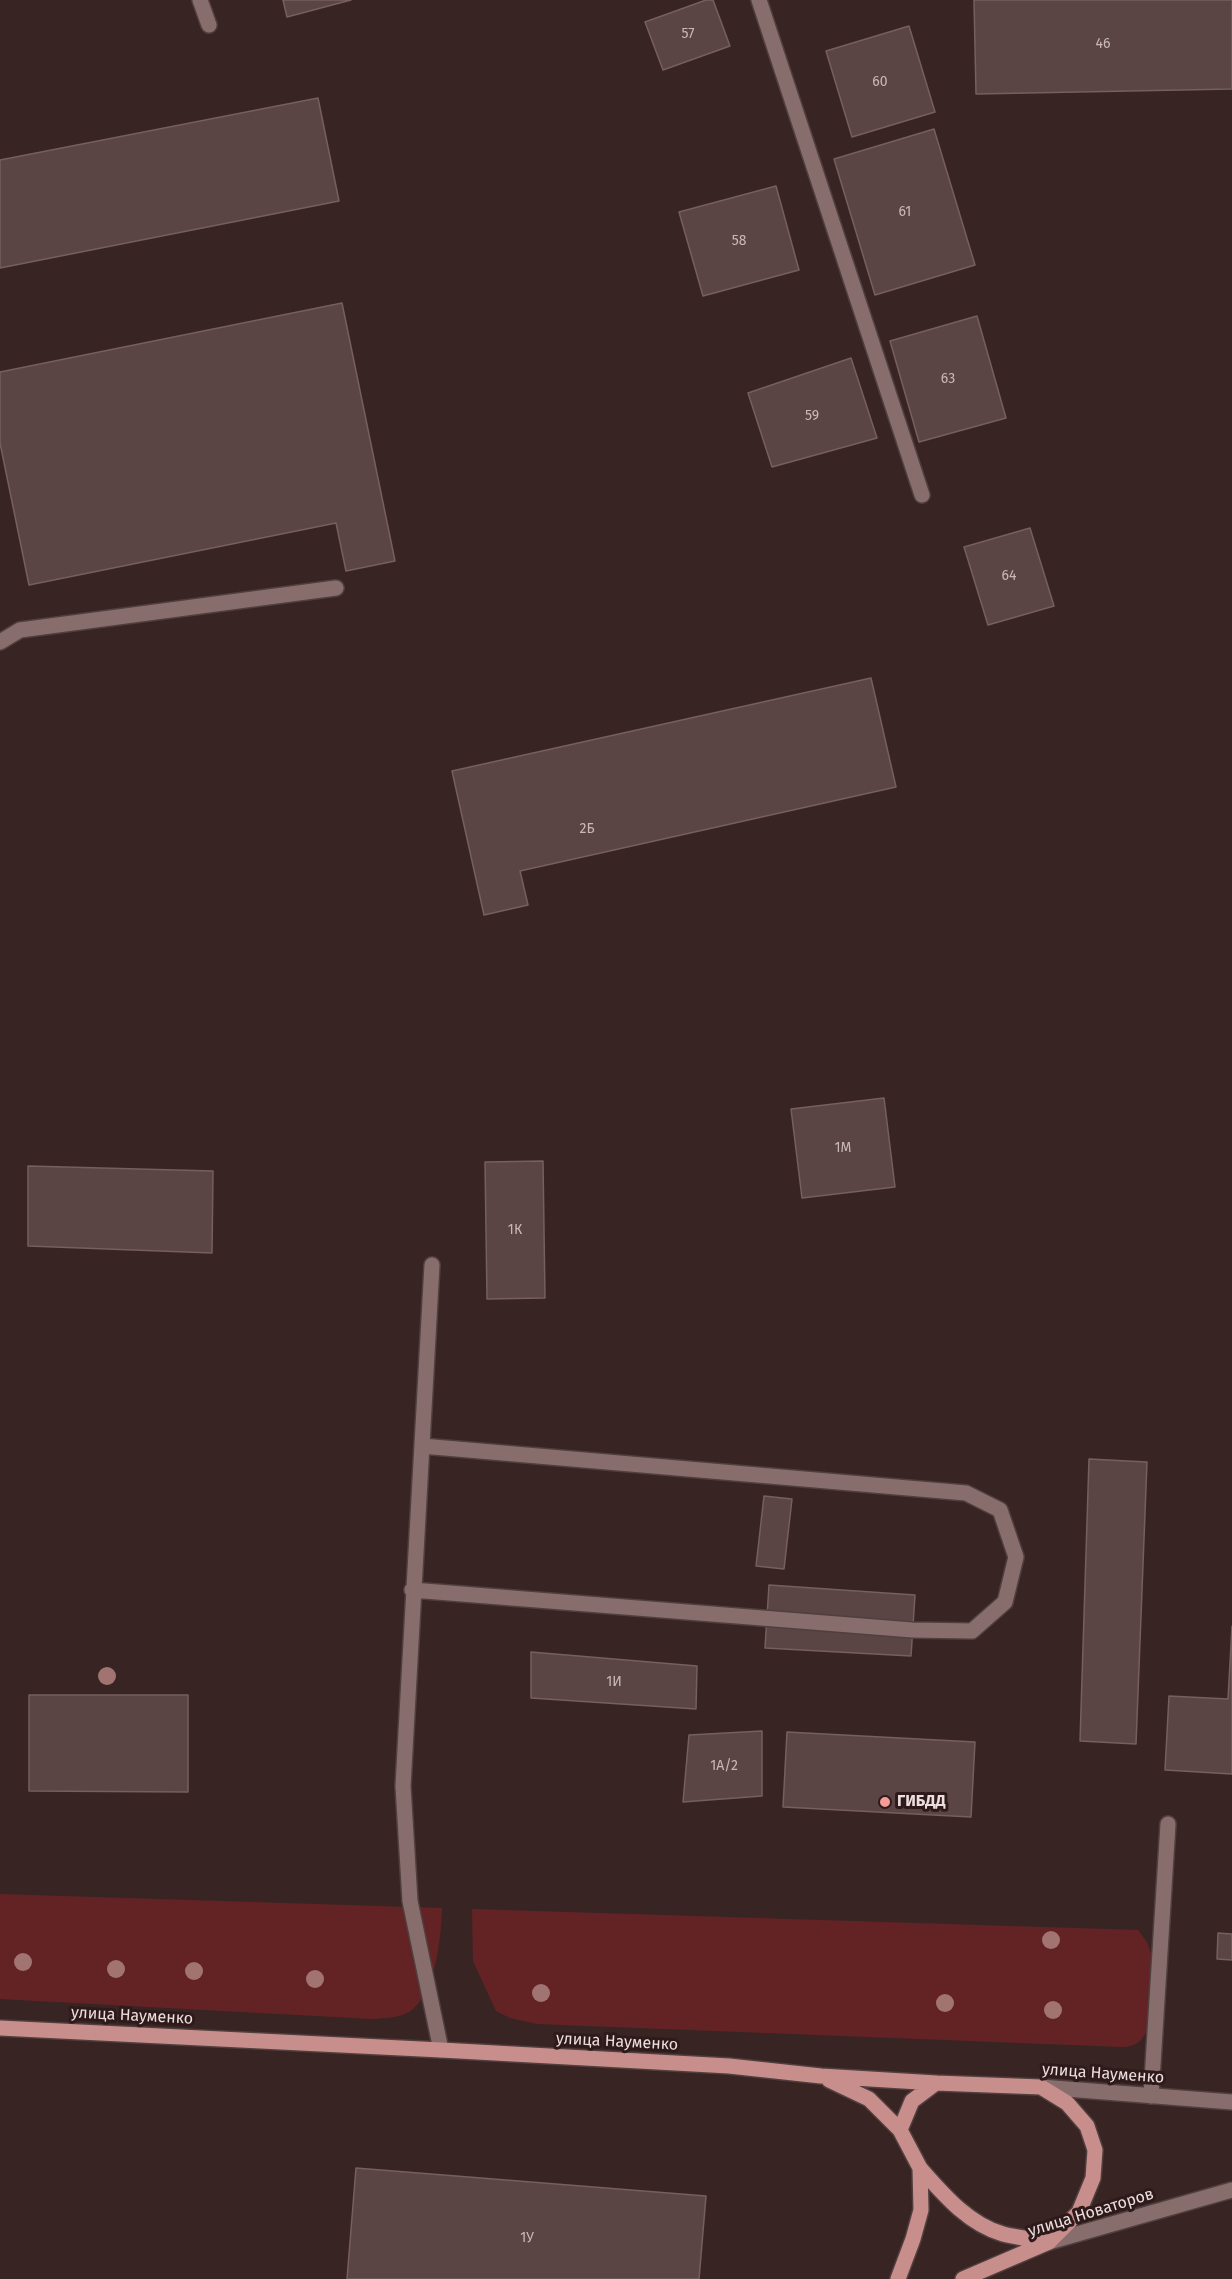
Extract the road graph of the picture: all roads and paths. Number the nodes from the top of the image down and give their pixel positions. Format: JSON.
{"nodes":[{"id":1,"x":200,"y":0,"type":"edge"},
{"id":2,"x":759,"y":0,"type":"edge"},
{"id":3,"x":208,"y":25,"type":"dead end"},
{"id":4,"x":922,"y":495,"type":"dead end"},
{"id":5,"x":336,"y":588,"type":"dead end"},
{"id":6,"x":0,"y":642,"type":"edge"},
{"id":7,"x":432,"y":1265,"type":"dead end"},
{"id":8,"x":422,"y":1446,"type":"junction"},
{"id":9,"x":412,"y":1590,"type":"junction"},
{"id":10,"x":1168,"y":1824,"type":"dead end"},
{"id":11,"x":0,"y":2028,"type":"edge"},
{"id":12,"x":441,"y":2050,"type":"junction"},
{"id":13,"x":821,"y":2076,"type":"junction"},
{"id":14,"x":936,"y":2083,"type":"junction"},
{"id":15,"x":1041,"y":2087,"type":"junction"},
{"id":16,"x":1151,"y":2096,"type":"junction"},
{"id":17,"x":1232,"y":2102,"type":"edge"},
{"id":18,"x":900,"y":2130,"type":"junction"},
{"id":19,"x":920,"y":2168,"type":"junction"},
{"id":20,"x":1232,"y":2190,"type":"edge"},
{"id":21,"x":1049,"y":2242,"type":"junction"},
{"id":22,"x":898,"y":2279,"type":"edge"},
{"id":23,"x":963,"y":2279,"type":"edge"}],
"edges":[{"from":1,"to":3,"type":"street"},
{"from":2,"to":4,"type":"street"},
{"from":5,"to":6,"type":"street"},
{"from":7,"to":8,"type":"street"},
{"from":8,"to":9,"type":"street"},
{"from":8,"to":9,"type":"street"},
{"from":9,"to":12,"type":"street"},
{"from":10,"to":16,"type":"street"},
{"from":11,"to":12,"type":"main road","name":"улица Науменко"},
{"from":12,"to":13,"type":"main road","name":"улица Науменко"},
{"from":13,"to":14,"type":"main road","name":"улица Науменко"},
{"from":13,"to":18,"type":"main road"},
{"from":14,"to":15,"type":"main road","name":"улица Науменко"},
{"from":14,"to":18,"type":"main road"},
{"from":15,"to":16,"type":"street","name":"улица Науменко"},
{"from":15,"to":21,"type":"main road"},
{"from":16,"to":17,"type":"street","name":"улица Науменко"},
{"from":18,"to":19,"type":"main road"},
{"from":19,"to":21,"type":"main road"},
{"from":19,"to":22,"type":"main road"},
{"from":20,"to":21,"type":"street","name":"улица Новаторов"},
{"from":21,"to":23,"type":"main road","name":"улица Новаторов"}]}
